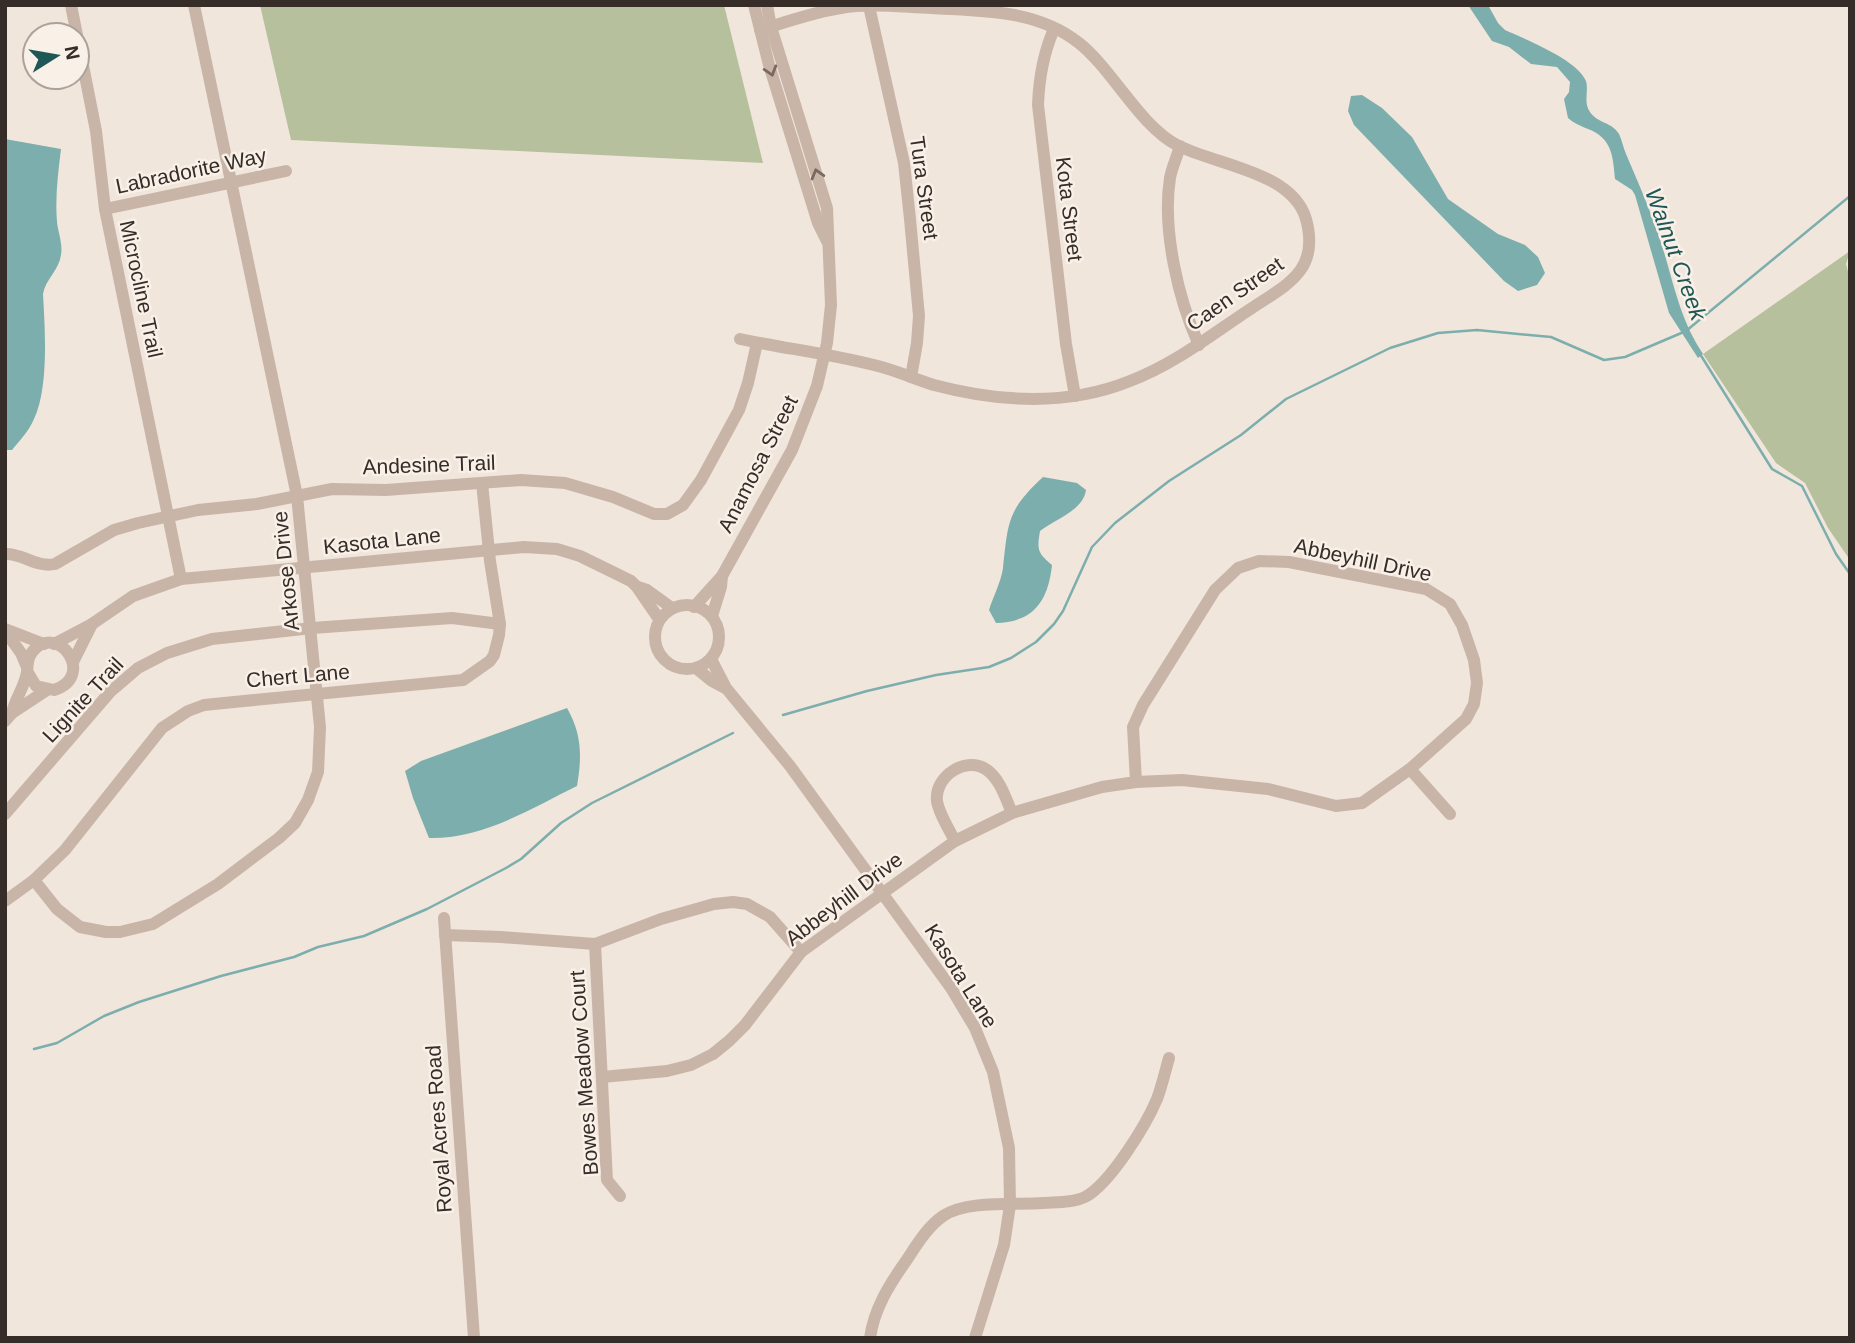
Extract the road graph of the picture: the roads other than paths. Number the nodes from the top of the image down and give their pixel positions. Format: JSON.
{"nodes":[{"id":1,"x":71,"y":5,"type":"edge"},
{"id":2,"x":194,"y":5,"type":"edge"},
{"id":3,"x":754,"y":5,"type":"edge"},
{"id":4,"x":767,"y":5,"type":"edge"},
{"id":5,"x":869,"y":6,"type":"edge"},
{"id":6,"x":994,"y":8,"type":"edge"},
{"id":7,"x":766,"y":28,"type":"junction"},
{"id":8,"x":1054,"y":29,"type":"junction"},
{"id":9,"x":1180,"y":146,"type":"junction"},
{"id":10,"x":286,"y":171,"type":"dead end"},
{"id":11,"x":232,"y":183,"type":"junction"},
{"id":12,"x":105,"y":209,"type":"junction"},
{"id":13,"x":740,"y":340,"type":"dead end"},
{"id":14,"x":757,"y":343,"type":"junction"},
{"id":15,"x":1199,"y":345,"type":"junction"},
{"id":16,"x":825,"y":356,"type":"junction"},
{"id":17,"x":911,"y":377,"type":"junction"},
{"id":18,"x":1075,"y":396,"type":"junction"},
{"id":19,"x":482,"y":483,"type":"junction"},
{"id":20,"x":297,"y":496,"type":"junction"},
{"id":21,"x":169,"y":516,"type":"junction"},
{"id":22,"x":489,"y":549,"type":"junction"},
{"id":23,"x":5,"y":554,"type":"edge"},
{"id":24,"x":305,"y":568,"type":"junction"},
{"id":25,"x":722,"y":576,"type":"junction"},
{"id":26,"x":181,"y":579,"type":"junction"},
{"id":27,"x":637,"y":587,"type":"junction"},
{"id":28,"x":694,"y":607,"type":"junction"},
{"id":29,"x":672,"y":608,"type":"junction"},
{"id":30,"x":712,"y":616,"type":"junction"},
{"id":31,"x":659,"y":619,"type":"junction"},
{"id":32,"x":92,"y":624,"type":"junction"},
{"id":33,"x":500,"y":624,"type":"junction"},
{"id":34,"x":312,"y":628,"type":"junction"},
{"id":35,"x":5,"y":630,"type":"edge"},
{"id":36,"x":49,"y":644,"type":"junction"},
{"id":37,"x":711,"y":659,"type":"junction"},
{"id":38,"x":73,"y":662,"type":"junction"},
{"id":39,"x":27,"y":668,"type":"junction"},
{"id":40,"x":696,"y":668,"type":"junction"},
{"id":41,"x":726,"y":688,"type":"junction"},
{"id":42,"x":47,"y":690,"type":"junction"},
{"id":43,"x":317,"y":694,"type":"junction"},
{"id":44,"x":8,"y":717,"type":"edge"},
{"id":45,"x":1410,"y":769,"type":"junction"},
{"id":46,"x":1136,"y":782,"type":"junction"},
{"id":47,"x":1012,"y":813,"type":"junction"},
{"id":48,"x":5,"y":814,"type":"edge"},
{"id":49,"x":1450,"y":814,"type":"dead end"},
{"id":50,"x":956,"y":841,"type":"junction"},
{"id":51,"x":34,"y":880,"type":"junction"},
{"id":52,"x":882,"y":892,"type":"junction"},
{"id":53,"x":5,"y":901,"type":"edge"},
{"id":54,"x":444,"y":918,"type":"dead end"},
{"id":55,"x":445,"y":935,"type":"junction"},
{"id":56,"x":595,"y":944,"type":"junction"},
{"id":57,"x":801,"y":951,"type":"junction"},
{"id":58,"x":1169,"y":1058,"type":"dead end"},
{"id":59,"x":602,"y":1077,"type":"junction"},
{"id":60,"x":620,"y":1196,"type":"dead end"},
{"id":61,"x":1010,"y":1205,"type":"junction"},
{"id":62,"x":474,"y":1338,"type":"edge"},
{"id":63,"x":870,"y":1338,"type":"edge"},
{"id":64,"x":975,"y":1338,"type":"edge"}],
"edges":[{"from":1,"to":12,"type":"street","name":"Microcline Trail"},
{"from":2,"to":11,"type":"street","name":"Arkose Drive"},
{"from":3,"to":7,"type":"street","name":"Anamosa Street"},
{"from":4,"to":7,"type":"street","name":"Anamosa Street"},
{"from":5,"to":6,"type":"street","name":"Caen Street"},
{"from":5,"to":7,"type":"street","name":"Caen Street"},
{"from":5,"to":17,"type":"street","name":"Tura Street"},
{"from":6,"to":8,"type":"street","name":"Caen Street"},
{"from":7,"to":16,"type":"street","name":"Anamosa Street"},
{"from":8,"to":9,"type":"street","name":"Caen Street"},
{"from":8,"to":18,"type":"street","name":"Kota Street"},
{"from":9,"to":15,"type":"street"},
{"from":9,"to":15,"type":"street","name":"Caen Street"},
{"from":10,"to":11,"type":"street","name":"Labradorite Way"},
{"from":11,"to":12,"type":"street","name":"Labradorite Way"},
{"from":11,"to":20,"type":"street","name":"Arkose Drive"},
{"from":12,"to":21,"type":"street","name":"Microcline Trail"},
{"from":13,"to":14,"type":"street","name":"Caen Street"},
{"from":14,"to":16,"type":"street","name":"Caen Street"},
{"from":14,"to":19,"type":"street","name":"Andesine Trail"},
{"from":15,"to":18,"type":"street","name":"Caen Street"},
{"from":16,"to":17,"type":"street","name":"Caen Street"},
{"from":16,"to":25,"type":"street","name":"Anamosa Street"},
{"from":17,"to":18,"type":"street","name":"Caen Street"},
{"from":19,"to":20,"type":"street","name":"Andesine Trail"},
{"from":19,"to":22,"type":"street","name":"Chert Lane"},
{"from":20,"to":21,"type":"street","name":"Andesine Trail"},
{"from":20,"to":24,"type":"street","name":"Arkose Drive"},
{"from":21,"to":23,"type":"street","name":"Andesine Trail"},
{"from":21,"to":26,"type":"street","name":"Microcline Trail"},
{"from":22,"to":24,"type":"street","name":"Kasota Lane"},
{"from":22,"to":27,"type":"street","name":"Kasota Lane"},
{"from":22,"to":33,"type":"street","name":"Chert Lane"},
{"from":24,"to":26,"type":"street","name":"Kasota Lane"},
{"from":24,"to":34,"type":"street","name":"Arkose Drive"},
{"from":25,"to":28,"type":"street","name":"Anamosa Street"},
{"from":25,"to":30,"type":"street","name":"Anamosa Street"},
{"from":26,"to":32,"type":"street","name":"Kasota Lane"},
{"from":27,"to":29,"type":"street","name":"Kasota Lane"},
{"from":27,"to":31,"type":"street","name":"Kasota Lane"},
{"from":28,"to":29,"type":"street"},
{"from":28,"to":30,"type":"street"},
{"from":29,"to":31,"type":"street"},
{"from":30,"to":37,"type":"street"},
{"from":31,"to":40,"type":"street","name":"Kasota Lane"},
{"from":32,"to":36,"type":"street","name":"Kasota Lane"},
{"from":32,"to":38,"type":"street","name":"Kasota Lane"},
{"from":33,"to":34,"type":"street","name":"Lignite Trail"},
{"from":33,"to":43,"type":"street","name":"Chert Lane"},
{"from":34,"to":43,"type":"street","name":"Arkose Drive"},
{"from":34,"to":48,"type":"street","name":"Lignite Trail"},
{"from":35,"to":36,"type":"street"},
{"from":35,"to":39,"type":"street"},
{"from":36,"to":38,"type":"street"},
{"from":36,"to":39,"type":"street","name":"Kasota Lane"},
{"from":37,"to":40,"type":"street"},
{"from":37,"to":41,"type":"street","name":"Kasota Lane"},
{"from":38,"to":42,"type":"street","name":"Kasota Lane"},
{"from":39,"to":42,"type":"street"},
{"from":39,"to":44,"type":"street","name":"Kasota Lane"},
{"from":40,"to":41,"type":"street","name":"Kasota Lane"},
{"from":41,"to":52,"type":"street","name":"Kasota Lane"},
{"from":42,"to":44,"type":"street","name":"Kasota Lane"},
{"from":43,"to":51,"type":"street","name":"Chert Lane"},
{"from":43,"to":51,"type":"street","name":"Arkose Drive"},
{"from":45,"to":46,"type":"street","name":"Abbeyhill Drive"},
{"from":45,"to":46,"type":"street","name":"Abbeyhill Drive"},
{"from":45,"to":49,"type":"street"},
{"from":46,"to":47,"type":"street","name":"Abbeyhill Drive"},
{"from":47,"to":50,"type":"street","name":"Abbeyhill Drive"},
{"from":47,"to":50,"type":"street"},
{"from":50,"to":52,"type":"street","name":"Abbeyhill Drive"},
{"from":51,"to":53,"type":"street","name":"Chert Lane"},
{"from":52,"to":57,"type":"street","name":"Abbeyhill Drive"},
{"from":52,"to":61,"type":"street","name":"Kasota Lane"},
{"from":54,"to":55,"type":"street","name":"Royal Acres Road"},
{"from":55,"to":56,"type":"street"},
{"from":55,"to":62,"type":"street","name":"Royal Acres Road"},
{"from":56,"to":57,"type":"street"},
{"from":56,"to":59,"type":"street","name":"Bowes Meadow Court"},
{"from":57,"to":59,"type":"street","name":"Abbeyhill Drive"},
{"from":58,"to":61,"type":"street"},
{"from":59,"to":60,"type":"street","name":"Bowes Meadow Court"},
{"from":61,"to":63,"type":"street"},
{"from":61,"to":64,"type":"street","name":"Kasota Lane"}]}
